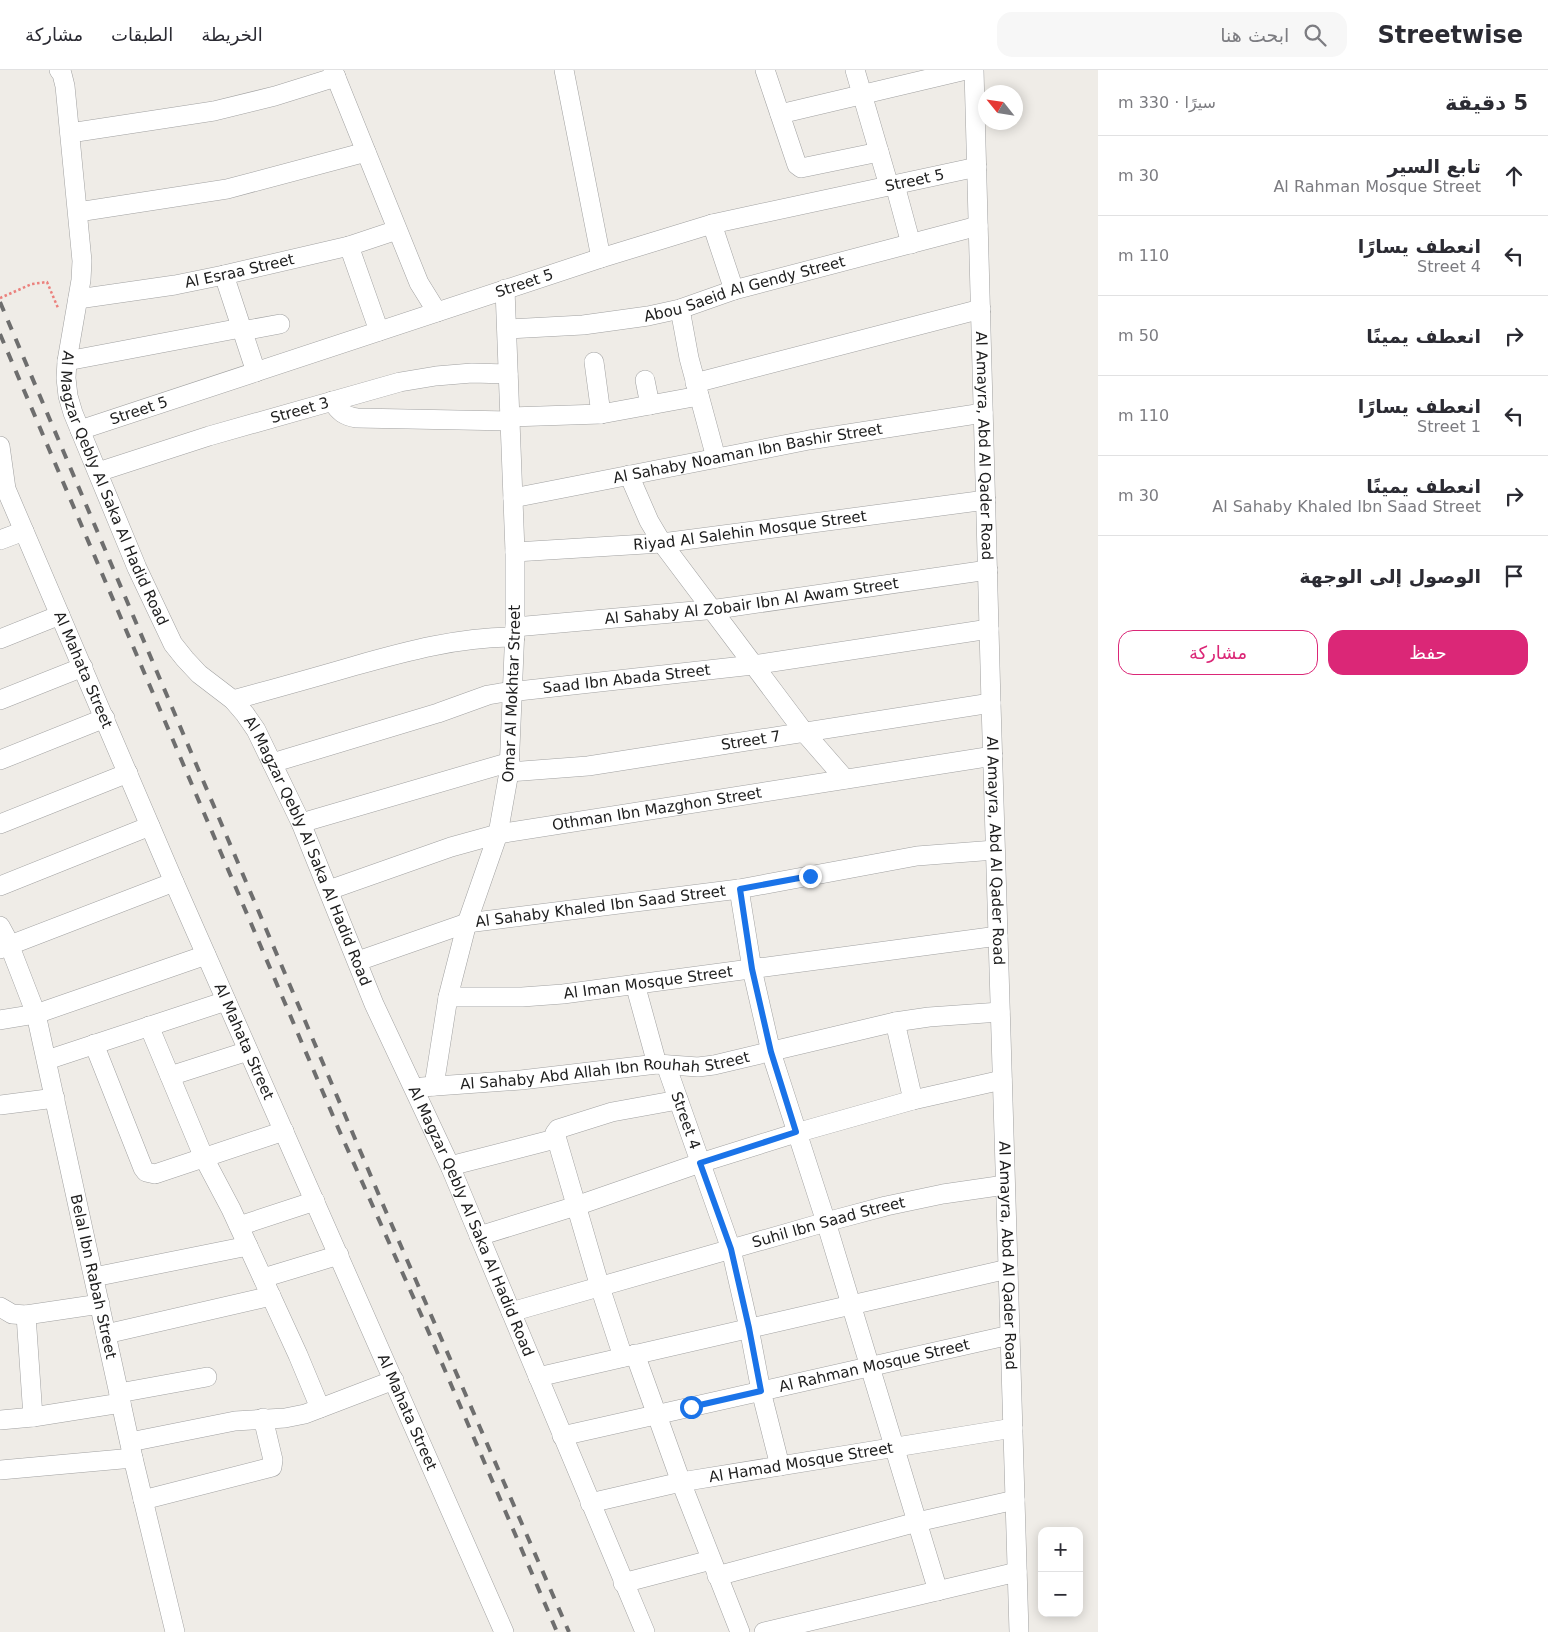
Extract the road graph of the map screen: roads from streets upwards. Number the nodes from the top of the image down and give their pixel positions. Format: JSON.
{"nodes":[{"id":1,"x":60,"y":70,"type":"edge"},
{"id":2,"x":564,"y":70,"type":"edge"},
{"id":3,"x":765,"y":70,"type":"edge"},
{"id":4,"x":855,"y":70,"type":"edge"},
{"id":5,"x":966,"y":70,"type":"edge"},
{"id":6,"x":974,"y":70,"type":"edge"},
{"id":7,"x":335,"y":74,"type":"edge"},
{"id":8,"x":911,"y":76,"type":"edge"},
{"id":9,"x":862,"y":95,"type":"junction"},
{"id":10,"x":780,"y":114,"type":"junction"},
{"id":11,"x":70,"y":133,"type":"junction"},
{"id":12,"x":366,"y":152,"type":"junction"},
{"id":13,"x":879,"y":152,"type":"junction"},
{"id":14,"x":977,"y":167,"type":"junction"},
{"id":15,"x":892,"y":186,"type":"junction"},
{"id":16,"x":78,"y":212,"type":"junction"},
{"id":17,"x":712,"y":224,"type":"junction"},
{"id":18,"x":978,"y":226,"type":"junction"},
{"id":19,"x":397,"y":230,"type":"junction"},
{"id":20,"x":911,"y":244,"type":"junction"},
{"id":21,"x":349,"y":246,"type":"junction"},
{"id":22,"x":602,"y":258,"type":"junction"},
{"id":23,"x":224,"y":274,"type":"junction"},
{"id":24,"x":505,"y":290,"type":"junction"},
{"id":25,"x":734,"y":290,"type":"junction"},
{"id":26,"x":78,"y":299,"type":"junction"},
{"id":27,"x":680,"y":309,"type":"junction"},
{"id":28,"x":981,"y":310,"type":"junction"},
{"id":29,"x":437,"y":312,"type":"junction"},
{"id":30,"x":280,"y":324,"type":"dead end"},
{"id":31,"x":507,"y":329,"type":"junction"},
{"id":32,"x":242,"y":330,"type":"junction"},
{"id":33,"x":379,"y":331,"type":"junction"},
{"id":34,"x":67,"y":361,"type":"junction"},
{"id":35,"x":594,"y":362,"type":"dead end"},
{"id":36,"x":256,"y":372,"type":"junction"},
{"id":37,"x":508,"y":374,"type":"junction"},
{"id":38,"x":645,"y":380,"type":"dead end"},
{"id":39,"x":697,"y":389,"type":"junction"},
{"id":40,"x":332,"y":401,"type":"junction"},
{"id":41,"x":650,"y":405,"type":"junction"},
{"id":42,"x":983,"y":413,"type":"junction"},
{"id":43,"x":601,"y":414,"type":"junction"},
{"id":44,"x":510,"y":419,"type":"junction"},
{"id":45,"x":80,"y":430,"type":"junction"},
{"id":46,"x":0,"y":446,"type":"edge"},
{"id":47,"x":716,"y":458,"type":"junction"},
{"id":48,"x":98,"y":472,"type":"junction"},
{"id":49,"x":629,"y":475,"type":"junction"},
{"id":50,"x":3,"y":491,"type":"edge"},
{"id":51,"x":513,"y":498,"type":"junction"},
{"id":52,"x":986,"y":500,"type":"junction"},
{"id":53,"x":24,"y":532,"type":"junction"},
{"id":54,"x":0,"y":540,"type":"edge"},
{"id":55,"x":662,"y":543,"type":"junction"},
{"id":56,"x":515,"y":552,"type":"junction"},
{"id":57,"x":988,"y":570,"type":"junction"},
{"id":58,"x":711,"y":609,"type":"junction"},
{"id":59,"x":60,"y":615,"type":"junction"},
{"id":60,"x":989,"y":629,"type":"junction"},
{"id":61,"x":515,"y":632,"type":"junction"},
{"id":62,"x":0,"y":639,"type":"edge"},
{"id":63,"x":753,"y":665,"type":"junction"},
{"id":64,"x":83,"y":667,"type":"junction"},
{"id":65,"x":512,"y":692,"type":"junction"},
{"id":66,"x":0,"y":700,"type":"edge"},
{"id":67,"x":233,"y":700,"type":"junction"},
{"id":68,"x":991,"y":703,"type":"junction"},
{"id":69,"x":104,"y":718,"type":"junction"},
{"id":70,"x":804,"y":732,"type":"junction"},
{"id":71,"x":993,"y":756,"type":"junction"},
{"id":72,"x":0,"y":760,"type":"edge"},
{"id":73,"x":272,"y":763,"type":"junction"},
{"id":74,"x":509,"y":767,"type":"junction"},
{"id":75,"x":128,"y":773,"type":"junction"},
{"id":76,"x":845,"y":779,"type":"junction"},
{"id":77,"x":301,"y":823,"type":"junction"},
{"id":78,"x":0,"y":824,"type":"edge"},
{"id":79,"x":150,"y":826,"type":"junction"},
{"id":80,"x":498,"y":834,"type":"junction"},
{"id":81,"x":995,"y":850,"type":"junction"},
{"id":82,"x":174,"y":882,"type":"junction"},
{"id":83,"x":0,"y":886,"type":"edge"},
{"id":84,"x":740,"y":889,"type":"junction"},
{"id":85,"x":329,"y":890,"type":"junction"},
{"id":86,"x":467,"y":923,"type":"junction"},
{"id":87,"x":0,"y":926,"type":"edge"},
{"id":88,"x":998,"y":936,"type":"junction"},
{"id":89,"x":5,"y":947,"type":"edge"},
{"id":90,"x":206,"y":955,"type":"junction"},
{"id":91,"x":358,"y":961,"type":"junction"},
{"id":92,"x":752,"y":969,"type":"junction"},
{"id":93,"x":635,"y":984,"type":"junction"},
{"id":94,"x":448,"y":997,"type":"junction"},
{"id":95,"x":226,"y":1000,"type":"junction"},
{"id":96,"x":1000,"y":1012,"type":"junction"},
{"id":97,"x":36,"y":1014,"type":"junction"},
{"id":98,"x":0,"y":1020,"type":"edge"},
{"id":99,"x":896,"y":1022,"type":"junction"},
{"id":100,"x":149,"y":1026,"type":"junction"},
{"id":101,"x":94,"y":1044,"type":"junction"},
{"id":102,"x":248,"y":1051,"type":"junction"},
{"id":103,"x":771,"y":1052,"type":"junction"},
{"id":104,"x":47,"y":1060,"type":"junction"},
{"id":105,"x":662,"y":1065,"type":"junction"},
{"id":106,"x":170,"y":1076,"type":"junction"},
{"id":107,"x":1002,"y":1080,"type":"junction"},
{"id":108,"x":434,"y":1086,"type":"junction"},
{"id":109,"x":414,"y":1088,"type":"junction"},
{"id":110,"x":55,"y":1098,"type":"junction"},
{"id":111,"x":678,"y":1100,"type":"junction"},
{"id":112,"x":913,"y":1100,"type":"junction"},
{"id":113,"x":0,"y":1105,"type":"edge"},
{"id":114,"x":284,"y":1131,"type":"junction"},
{"id":115,"x":796,"y":1132,"type":"junction"},
{"id":116,"x":555,"y":1138,"type":"junction"},
{"id":117,"x":204,"y":1158,"type":"junction"},
{"id":118,"x":700,"y":1163,"type":"junction"},
{"id":119,"x":450,"y":1166,"type":"junction"},
{"id":120,"x":1006,"y":1185,"type":"junction"},
{"id":121,"x":315,"y":1201,"type":"junction"},
{"id":122,"x":576,"y":1206,"type":"junction"},
{"id":123,"x":826,"y":1222,"type":"junction"},
{"id":124,"x":239,"y":1226,"type":"junction"},
{"id":125,"x":479,"y":1236,"type":"junction"},
{"id":126,"x":248,"y":1246,"type":"junction"},
{"id":127,"x":731,"y":1249,"type":"junction"},
{"id":128,"x":339,"y":1255,"type":"junction"},
{"id":129,"x":1008,"y":1269,"type":"junction"},
{"id":130,"x":94,"y":1276,"type":"junction"},
{"id":131,"x":263,"y":1278,"type":"junction"},
{"id":132,"x":600,"y":1287,"type":"junction"},
{"id":133,"x":271,"y":1296,"type":"junction"},
{"id":134,"x":100,"y":1304,"type":"junction"},
{"id":135,"x":850,"y":1304,"type":"junction"},
{"id":136,"x":0,"y":1307,"type":"edge"},
{"id":137,"x":511,"y":1312,"type":"junction"},
{"id":138,"x":26,"y":1314,"type":"junction"},
{"id":139,"x":749,"y":1328,"type":"junction"},
{"id":140,"x":106,"y":1334,"type":"junction"},
{"id":141,"x":1010,"y":1335,"type":"junction"},
{"id":142,"x":629,"y":1356,"type":"junction"},
{"id":143,"x":870,"y":1367,"type":"junction"},
{"id":144,"x":207,"y":1377,"type":"dead end"},
{"id":145,"x":538,"y":1377,"type":"junction"},
{"id":146,"x":394,"y":1380,"type":"junction"},
{"id":147,"x":761,"y":1391,"type":"junction"},
{"id":148,"x":120,"y":1398,"type":"junction"},
{"id":149,"x":320,"y":1408,"type":"junction"},
{"id":150,"x":657,"y":1414,"type":"junction"},
{"id":151,"x":33,"y":1417,"type":"junction"},
{"id":152,"x":263,"y":1418,"type":"junction"},
{"id":153,"x":0,"y":1420,"type":"edge"},
{"id":154,"x":1013,"y":1428,"type":"junction"},
{"id":155,"x":562,"y":1436,"type":"junction"},
{"id":156,"x":894,"y":1447,"type":"junction"},
{"id":157,"x":132,"y":1450,"type":"junction"},
{"id":158,"x":780,"y":1466,"type":"junction"},
{"id":159,"x":0,"y":1470,"type":"edge"},
{"id":160,"x":681,"y":1482,"type":"junction"},
{"id":161,"x":143,"y":1500,"type":"junction"},
{"id":162,"x":1015,"y":1500,"type":"junction"},
{"id":163,"x":590,"y":1503,"type":"junction"},
{"id":164,"x":917,"y":1522,"type":"junction"},
{"id":165,"x":714,"y":1568,"type":"junction"},
{"id":166,"x":1017,"y":1572,"type":"junction"},
{"id":167,"x":623,"y":1583,"type":"junction"},
{"id":168,"x":938,"y":1591,"type":"junction"},
{"id":169,"x":175,"y":1632,"type":"edge"},
{"id":170,"x":504,"y":1632,"type":"edge"},
{"id":171,"x":645,"y":1632,"type":"edge"},
{"id":172,"x":740,"y":1632,"type":"edge"},
{"id":173,"x":764,"y":1632,"type":"edge"},
{"id":174,"x":1019,"y":1632,"type":"edge"}],
"edges":[{"from":1,"to":11,"type":"street","name":"Al Magzar Qebly Al Saka Al Hadid Road"},
{"from":2,"to":22,"type":"street"},
{"from":3,"to":10,"type":"street"},
{"from":4,"to":9,"type":"street"},
{"from":5,"to":8,"type":"street"},
{"from":6,"to":14,"type":"street","name":"Al Amayra, Abd Al Qader Road"},
{"from":7,"to":11,"type":"street"},
{"from":7,"to":12,"type":"street"},
{"from":8,"to":9,"type":"street"},
{"from":9,"to":10,"type":"street"},
{"from":9,"to":13,"type":"street"},
{"from":10,"to":13,"type":"street"},
{"from":11,"to":16,"type":"street","name":"Al Magzar Qebly Al Saka Al Hadid Road"},
{"from":12,"to":16,"type":"street"},
{"from":12,"to":19,"type":"street"},
{"from":13,"to":15,"type":"street"},
{"from":14,"to":15,"type":"street","name":"Street 5"},
{"from":14,"to":18,"type":"street","name":"Al Amayra, Abd Al Qader Road"},
{"from":15,"to":17,"type":"street","name":"Street 5"},
{"from":15,"to":20,"type":"street"},
{"from":16,"to":26,"type":"street","name":"Al Magzar Qebly Al Saka Al Hadid Road"},
{"from":17,"to":22,"type":"street","name":"Street 5"},
{"from":17,"to":25,"type":"street"},
{"from":18,"to":20,"type":"street","name":"Abou Saeid Al Gendy Street"},
{"from":18,"to":28,"type":"street","name":"Al Amayra, Abd Al Qader Road"},
{"from":19,"to":21,"type":"street","name":"Al Esraa Street"},
{"from":19,"to":29,"type":"street"},
{"from":20,"to":25,"type":"street","name":"Abou Saeid Al Gendy Street"},
{"from":21,"to":23,"type":"street","name":"Al Esraa Street"},
{"from":21,"to":33,"type":"street"},
{"from":22,"to":24,"type":"street","name":"Street 5"},
{"from":23,"to":26,"type":"street","name":"Al Esraa Street"},
{"from":23,"to":32,"type":"street"},
{"from":24,"to":29,"type":"street","name":"Street 5"},
{"from":24,"to":31,"type":"street","name":"Omar Al Mokhtar Street"},
{"from":25,"to":27,"type":"street","name":"Abou Saeid Al Gendy Street"},
{"from":26,"to":34,"type":"street","name":"Al Magzar Qebly Al Saka Al Hadid Road"},
{"from":27,"to":31,"type":"street","name":"Abou Saeid Al Gendy Street"},
{"from":27,"to":39,"type":"street"},
{"from":28,"to":39,"type":"street"},
{"from":28,"to":42,"type":"street","name":"Al Amayra, Abd Al Qader Road"},
{"from":29,"to":33,"type":"street","name":"Street 5"},
{"from":30,"to":32,"type":"street"},
{"from":31,"to":37,"type":"street","name":"Omar Al Mokhtar Street"},
{"from":32,"to":34,"type":"street"},
{"from":32,"to":36,"type":"street"},
{"from":33,"to":36,"type":"street","name":"Street 5"},
{"from":34,"to":45,"type":"street","name":"Al Magzar Qebly Al Saka Al Hadid Road"},
{"from":35,"to":43,"type":"street"},
{"from":36,"to":45,"type":"street","name":"Street 5"},
{"from":37,"to":40,"type":"street","name":"Street 3"},
{"from":37,"to":44,"type":"street","name":"Omar Al Mokhtar Street"},
{"from":38,"to":41,"type":"street"},
{"from":39,"to":41,"type":"street"},
{"from":39,"to":47,"type":"street"},
{"from":40,"to":44,"type":"street"},
{"from":40,"to":48,"type":"street","name":"Street 3"},
{"from":41,"to":43,"type":"street"},
{"from":42,"to":47,"type":"street","name":"Al Sahaby Noaman Ibn Bashir Street"},
{"from":42,"to":52,"type":"street","name":"Al Amayra, Abd Al Qader Road"},
{"from":43,"to":44,"type":"street"},
{"from":44,"to":51,"type":"street","name":"Omar Al Mokhtar Street"},
{"from":45,"to":48,"type":"street","name":"Al Magzar Qebly Al Saka Al Hadid Road"},
{"from":46,"to":50,"type":"street","name":"Al Mahata Street"},
{"from":47,"to":49,"type":"street","name":"Al Sahaby Noaman Ibn Bashir Street"},
{"from":48,"to":67,"type":"street","name":"Al Magzar Qebly Al Saka Al Hadid Road"},
{"from":49,"to":51,"type":"street","name":"Al Sahaby Noaman Ibn Bashir Street"},
{"from":49,"to":55,"type":"street"},
{"from":50,"to":53,"type":"street","name":"Al Mahata Street"},
{"from":51,"to":56,"type":"street","name":"Omar Al Mokhtar Street"},
{"from":52,"to":55,"type":"street","name":"Riyad Al Salehin Mosque Street"},
{"from":52,"to":57,"type":"street","name":"Al Amayra, Abd Al Qader Road"},
{"from":53,"to":54,"type":"street"},
{"from":53,"to":59,"type":"street","name":"Al Mahata Street"},
{"from":55,"to":56,"type":"street","name":"Riyad Al Salehin Mosque Street"},
{"from":55,"to":58,"type":"street"},
{"from":56,"to":61,"type":"street","name":"Omar Al Mokhtar Street"},
{"from":57,"to":58,"type":"street","name":"Al Sahaby Al Zobair Ibn Al Awam Street"},
{"from":57,"to":60,"type":"street","name":"Al Amayra, Abd Al Qader Road"},
{"from":58,"to":61,"type":"street","name":"Al Sahaby Al Zobair Ibn Al Awam Street"},
{"from":58,"to":63,"type":"street"},
{"from":59,"to":62,"type":"street"},
{"from":59,"to":64,"type":"street","name":"Al Mahata Street"},
{"from":60,"to":63,"type":"street","name":"Saad Ibn Abada Street"},
{"from":60,"to":68,"type":"street","name":"Al Amayra, Abd Al Qader Road"},
{"from":61,"to":65,"type":"street","name":"Omar Al Mokhtar Street"},
{"from":61,"to":67,"type":"street","name":"Al Sahaby Al Zobair Ibn Al Awam Street"},
{"from":63,"to":65,"type":"street","name":"Saad Ibn Abada Street"},
{"from":63,"to":70,"type":"street"},
{"from":64,"to":66,"type":"street"},
{"from":64,"to":69,"type":"street","name":"Al Mahata Street"},
{"from":65,"to":73,"type":"street","name":"Saad Ibn Abada Street"},
{"from":65,"to":74,"type":"street","name":"Omar Al Mokhtar Street"},
{"from":67,"to":73,"type":"street","name":"Al Magzar Qebly Al Saka Al Hadid Road"},
{"from":68,"to":70,"type":"street","name":"Street 7"},
{"from":68,"to":71,"type":"street","name":"Al Amayra, Abd Al Qader Road"},
{"from":69,"to":72,"type":"street"},
{"from":69,"to":75,"type":"street","name":"Al Mahata Street"},
{"from":70,"to":74,"type":"street","name":"Street 7"},
{"from":70,"to":76,"type":"street"},
{"from":71,"to":76,"type":"street","name":"Othman Ibn Mazghon Street"},
{"from":71,"to":81,"type":"street","name":"Al Amayra, Abd Al Qader Road"},
{"from":73,"to":77,"type":"street","name":"Al Magzar Qebly Al Saka Al Hadid Road"},
{"from":74,"to":77,"type":"street","name":"Street 7"},
{"from":74,"to":80,"type":"street","name":"Omar Al Mokhtar Street"},
{"from":75,"to":78,"type":"street"},
{"from":75,"to":79,"type":"street","name":"Al Mahata Street"},
{"from":76,"to":80,"type":"street","name":"Othman Ibn Mazghon Street"},
{"from":77,"to":85,"type":"street","name":"Al Magzar Qebly Al Saka Al Hadid Road"},
{"from":79,"to":82,"type":"street","name":"Al Mahata Street"},
{"from":79,"to":83,"type":"street"},
{"from":80,"to":85,"type":"street","name":"Othman Ibn Mazghon Street"},
{"from":80,"to":86,"type":"street","name":"Omar Al Mokhtar Street"},
{"from":81,"to":84,"type":"street","name":"Al Sahaby Khaled Ibn Saad Street"},
{"from":81,"to":88,"type":"street","name":"Al Amayra, Abd Al Qader Road"},
{"from":82,"to":89,"type":"street"},
{"from":82,"to":90,"type":"street","name":"Al Mahata Street"},
{"from":84,"to":86,"type":"street","name":"Al Sahaby Khaled Ibn Saad Street"},
{"from":84,"to":92,"type":"street"},
{"from":85,"to":91,"type":"street","name":"Al Magzar Qebly Al Saka Al Hadid Road"},
{"from":86,"to":91,"type":"street","name":"Al Sahaby Khaled Ibn Saad Street"},
{"from":86,"to":94,"type":"street","name":"Omar Al Mokhtar Street"},
{"from":87,"to":89,"type":"street","name":"Belal Ibn Rabah Street"},
{"from":88,"to":92,"type":"street","name":"Al Iman Mosque Street"},
{"from":88,"to":96,"type":"street","name":"Al Amayra, Abd Al Qader Road"},
{"from":89,"to":97,"type":"street","name":"Belal Ibn Rabah Street"},
{"from":90,"to":95,"type":"street","name":"Al Mahata Street"},
{"from":90,"to":97,"type":"street"},
{"from":91,"to":109,"type":"street","name":"Al Magzar Qebly Al Saka Al Hadid Road"},
{"from":92,"to":93,"type":"street","name":"Al Iman Mosque Street"},
{"from":92,"to":103,"type":"street"},
{"from":93,"to":94,"type":"street","name":"Al Iman Mosque Street"},
{"from":93,"to":105,"type":"street","name":"Street 4"},
{"from":94,"to":108,"type":"street","name":"Omar Al Mokhtar Street"},
{"from":95,"to":100,"type":"street"},
{"from":95,"to":102,"type":"street","name":"Al Mahata Street"},
{"from":96,"to":99,"type":"street","name":"Al Sahaby Abd Allah Ibn Rouhah Street"},
{"from":96,"to":107,"type":"street","name":"Al Amayra, Abd Al Qader Road"},
{"from":97,"to":98,"type":"street"},
{"from":97,"to":104,"type":"street","name":"Belal Ibn Rabah Street"},
{"from":99,"to":103,"type":"street","name":"Al Sahaby Abd Allah Ibn Rouhah Street"},
{"from":99,"to":112,"type":"street"},
{"from":100,"to":101,"type":"street"},
{"from":100,"to":106,"type":"street"},
{"from":101,"to":104,"type":"street"},
{"from":101,"to":117,"type":"street"},
{"from":102,"to":106,"type":"street"},
{"from":102,"to":114,"type":"street","name":"Al Mahata Street"},
{"from":103,"to":105,"type":"street","name":"Al Sahaby Abd Allah Ibn Rouhah Street"},
{"from":103,"to":115,"type":"street"},
{"from":104,"to":110,"type":"street","name":"Belal Ibn Rabah Street"},
{"from":105,"to":108,"type":"street","name":"Al Sahaby Abd Allah Ibn Rouhah Street"},
{"from":105,"to":111,"type":"street","name":"Street 4"},
{"from":106,"to":117,"type":"street"},
{"from":107,"to":112,"type":"street"},
{"from":107,"to":120,"type":"street","name":"Al Amayra, Abd Al Qader Road"},
{"from":108,"to":109,"type":"street","name":"Al Sahaby Abd Allah Ibn Rouhah Street"},
{"from":109,"to":119,"type":"street","name":"Al Magzar Qebly Al Saka Al Hadid Road"},
{"from":110,"to":113,"type":"street"},
{"from":110,"to":130,"type":"street","name":"Belal Ibn Rabah Street"},
{"from":111,"to":116,"type":"street"},
{"from":111,"to":118,"type":"street","name":"Street 4"},
{"from":112,"to":115,"type":"street"},
{"from":114,"to":117,"type":"street"},
{"from":114,"to":121,"type":"street","name":"Al Mahata Street"},
{"from":115,"to":118,"type":"street"},
{"from":115,"to":123,"type":"street"},
{"from":116,"to":119,"type":"street"},
{"from":116,"to":122,"type":"street"},
{"from":117,"to":124,"type":"street"},
{"from":118,"to":122,"type":"street"},
{"from":118,"to":127,"type":"street","name":"Street 4"},
{"from":119,"to":125,"type":"street","name":"Al Magzar Qebly Al Saka Al Hadid Road"},
{"from":120,"to":123,"type":"street","name":"Suhil Ibn Saad Street"},
{"from":120,"to":129,"type":"street","name":"Al Amayra, Abd Al Qader Road"},
{"from":121,"to":124,"type":"street"},
{"from":121,"to":128,"type":"street","name":"Al Mahata Street"},
{"from":122,"to":125,"type":"street"},
{"from":122,"to":132,"type":"street"},
{"from":123,"to":127,"type":"street","name":"Suhil Ibn Saad Street"},
{"from":123,"to":135,"type":"street"},
{"from":124,"to":126,"type":"street"},
{"from":125,"to":137,"type":"street","name":"Al Magzar Qebly Al Saka Al Hadid Road"},
{"from":126,"to":130,"type":"street"},
{"from":126,"to":131,"type":"street"},
{"from":127,"to":132,"type":"street","name":"Suhil Ibn Saad Street"},
{"from":127,"to":139,"type":"street","name":"Street 4"},
{"from":128,"to":131,"type":"street"},
{"from":128,"to":146,"type":"street","name":"Al Mahata Street"},
{"from":129,"to":135,"type":"street"},
{"from":129,"to":141,"type":"street","name":"Al Amayra, Abd Al Qader Road"},
{"from":130,"to":134,"type":"street","name":"Belal Ibn Rabah Street"},
{"from":131,"to":133,"type":"street"},
{"from":132,"to":137,"type":"street","name":"Suhil Ibn Saad Street"},
{"from":132,"to":142,"type":"street"},
{"from":133,"to":140,"type":"street"},
{"from":133,"to":149,"type":"street"},
{"from":134,"to":138,"type":"street"},
{"from":134,"to":140,"type":"street","name":"Belal Ibn Rabah Street"},
{"from":135,"to":139,"type":"street"},
{"from":135,"to":143,"type":"street"},
{"from":136,"to":138,"type":"street"},
{"from":137,"to":145,"type":"street","name":"Al Magzar Qebly Al Saka Al Hadid Road"},
{"from":138,"to":151,"type":"street"},
{"from":139,"to":142,"type":"street"},
{"from":139,"to":147,"type":"street","name":"Street 4"},
{"from":140,"to":148,"type":"street","name":"Belal Ibn Rabah Street"},
{"from":141,"to":143,"type":"street","name":"Al Rahman Mosque Street"},
{"from":141,"to":154,"type":"street","name":"Al Amayra, Abd Al Qader Road"},
{"from":142,"to":145,"type":"street"},
{"from":142,"to":150,"type":"street"},
{"from":143,"to":147,"type":"street","name":"Al Rahman Mosque Street"},
{"from":143,"to":156,"type":"street"},
{"from":144,"to":148,"type":"street"},
{"from":145,"to":155,"type":"street","name":"Al Magzar Qebly Al Saka Al Hadid Road"},
{"from":146,"to":149,"type":"street"},
{"from":146,"to":170,"type":"street","name":"Al Mahata Street"},
{"from":147,"to":150,"type":"street","name":"Al Rahman Mosque Street"},
{"from":147,"to":158,"type":"street","name":"Street 4"},
{"from":148,"to":151,"type":"street"},
{"from":148,"to":157,"type":"street","name":"Belal Ibn Rabah Street"},
{"from":149,"to":152,"type":"street"},
{"from":150,"to":155,"type":"street","name":"Al Rahman Mosque Street"},
{"from":150,"to":160,"type":"street"},
{"from":151,"to":153,"type":"street"},
{"from":152,"to":157,"type":"street"},
{"from":152,"to":161,"type":"street"},
{"from":154,"to":156,"type":"street","name":"Al Hamad Mosque Street"},
{"from":154,"to":162,"type":"street","name":"Al Amayra, Abd Al Qader Road"},
{"from":155,"to":163,"type":"street","name":"Al Magzar Qebly Al Saka Al Hadid Road"},
{"from":156,"to":158,"type":"street","name":"Al Hamad Mosque Street"},
{"from":156,"to":164,"type":"street"},
{"from":157,"to":159,"type":"street"},
{"from":157,"to":161,"type":"street","name":"Belal Ibn Rabah Street"},
{"from":158,"to":160,"type":"street","name":"Al Hamad Mosque Street"},
{"from":160,"to":163,"type":"street","name":"Al Hamad Mosque Street"},
{"from":160,"to":165,"type":"street"},
{"from":161,"to":169,"type":"street","name":"Belal Ibn Rabah Street"},
{"from":162,"to":164,"type":"street"},
{"from":162,"to":166,"type":"street","name":"Al Amayra, Abd Al Qader Road"},
{"from":163,"to":167,"type":"street","name":"Al Magzar Qebly Al Saka Al Hadid Road"},
{"from":164,"to":165,"type":"street"},
{"from":164,"to":168,"type":"street"},
{"from":165,"to":167,"type":"street"},
{"from":165,"to":172,"type":"street"},
{"from":166,"to":168,"type":"street"},
{"from":166,"to":174,"type":"street","name":"Al Amayra, Abd Al Qader Road"},
{"from":167,"to":171,"type":"street","name":"Al Magzar Qebly Al Saka Al Hadid Road"},
{"from":168,"to":173,"type":"street"}]}
